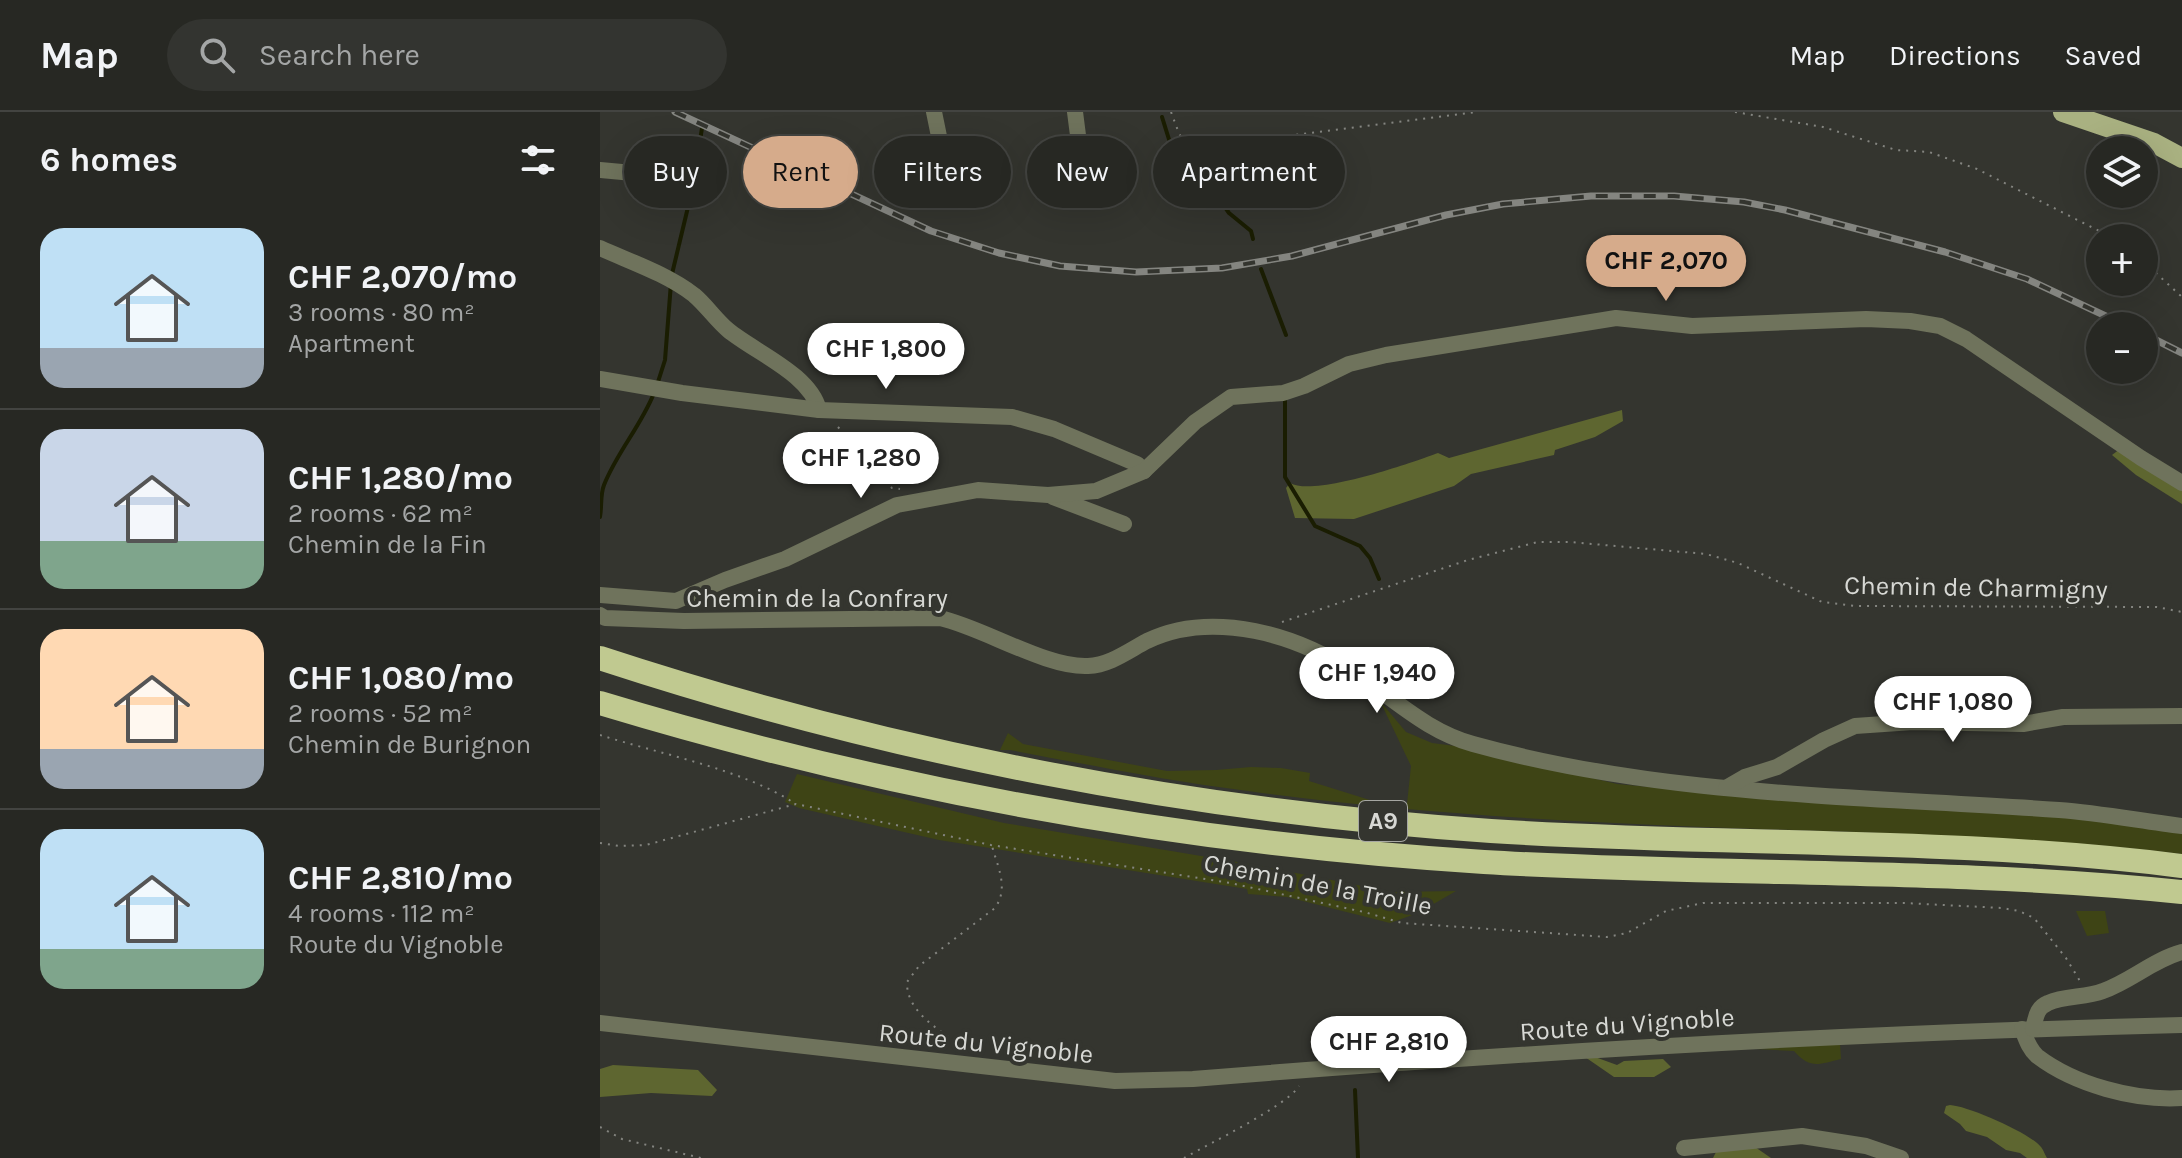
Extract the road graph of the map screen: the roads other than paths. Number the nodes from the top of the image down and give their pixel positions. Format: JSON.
{"nodes":[{"id":1,"x":934,"y":112,"type":"edge"},
{"id":2,"x":1075,"y":112,"type":"edge"},
{"id":3,"x":2063,"y":112,"type":"edge"},
{"id":4,"x":939,"y":136,"type":"edge"},
{"id":5,"x":1078,"y":136,"type":"edge"},
{"id":6,"x":2182,"y":158,"type":"edge"},
{"id":7,"x":600,"y":170,"type":"edge"},
{"id":8,"x":624,"y":172,"type":"edge"},
{"id":9,"x":600,"y":248,"type":"edge"},
{"id":10,"x":600,"y":379,"type":"edge"},
{"id":11,"x":825,"y":415,"type":"junction"},
{"id":12,"x":1144,"y":471,"type":"junction"},
{"id":13,"x":2182,"y":483,"type":"edge"},
{"id":14,"x":1048,"y":495,"type":"junction"},
{"id":15,"x":1124,"y":524,"type":"dead end"},
{"id":16,"x":600,"y":595,"type":"edge"},
{"id":17,"x":600,"y":615,"type":"edge"},
{"id":18,"x":600,"y":658,"type":"edge"},
{"id":19,"x":600,"y":703,"type":"edge"},
{"id":20,"x":2182,"y":716,"type":"edge"},
{"id":21,"x":1726,"y":788,"type":"junction"},
{"id":22,"x":2182,"y":826,"type":"edge"},
{"id":23,"x":2182,"y":866,"type":"edge"},
{"id":24,"x":2182,"y":892,"type":"edge"},
{"id":25,"x":2182,"y":952,"type":"edge"},
{"id":26,"x":600,"y":1023,"type":"edge"},
{"id":27,"x":2182,"y":1025,"type":"edge"},
{"id":28,"x":2028,"y":1029,"type":"junction"},
{"id":29,"x":2182,"y":1098,"type":"edge"},
{"id":30,"x":1684,"y":1148,"type":"dead end"},
{"id":31,"x":1901,"y":1158,"type":"edge"}],
"edges":[{"from":1,"to":4,"type":"street"},
{"from":2,"to":5,"type":"street"},
{"from":3,"to":6,"type":"main road"},
{"from":7,"to":8,"type":"street"},
{"from":9,"to":11,"type":"street"},
{"from":10,"to":11,"type":"street"},
{"from":11,"to":12,"type":"street"},
{"from":12,"to":13,"type":"street"},
{"from":12,"to":14,"type":"street"},
{"from":14,"to":15,"type":"street"},
{"from":14,"to":16,"type":"street"},
{"from":17,"to":21,"type":"street","name":"Chemin de la Confrary"},
{"from":18,"to":23,"type":"highway","number":"A9"},
{"from":19,"to":24,"type":"highway","number":"A9"},
{"from":20,"to":21,"type":"street"},
{"from":21,"to":22,"type":"street","name":"Chemin de la Confrary"},
{"from":25,"to":28,"type":"street"},
{"from":26,"to":28,"type":"street","name":"Route du Vignoble"},
{"from":27,"to":28,"type":"street","name":"Route du Vignoble"},
{"from":28,"to":29,"type":"street"},
{"from":30,"to":31,"type":"street"}]}
